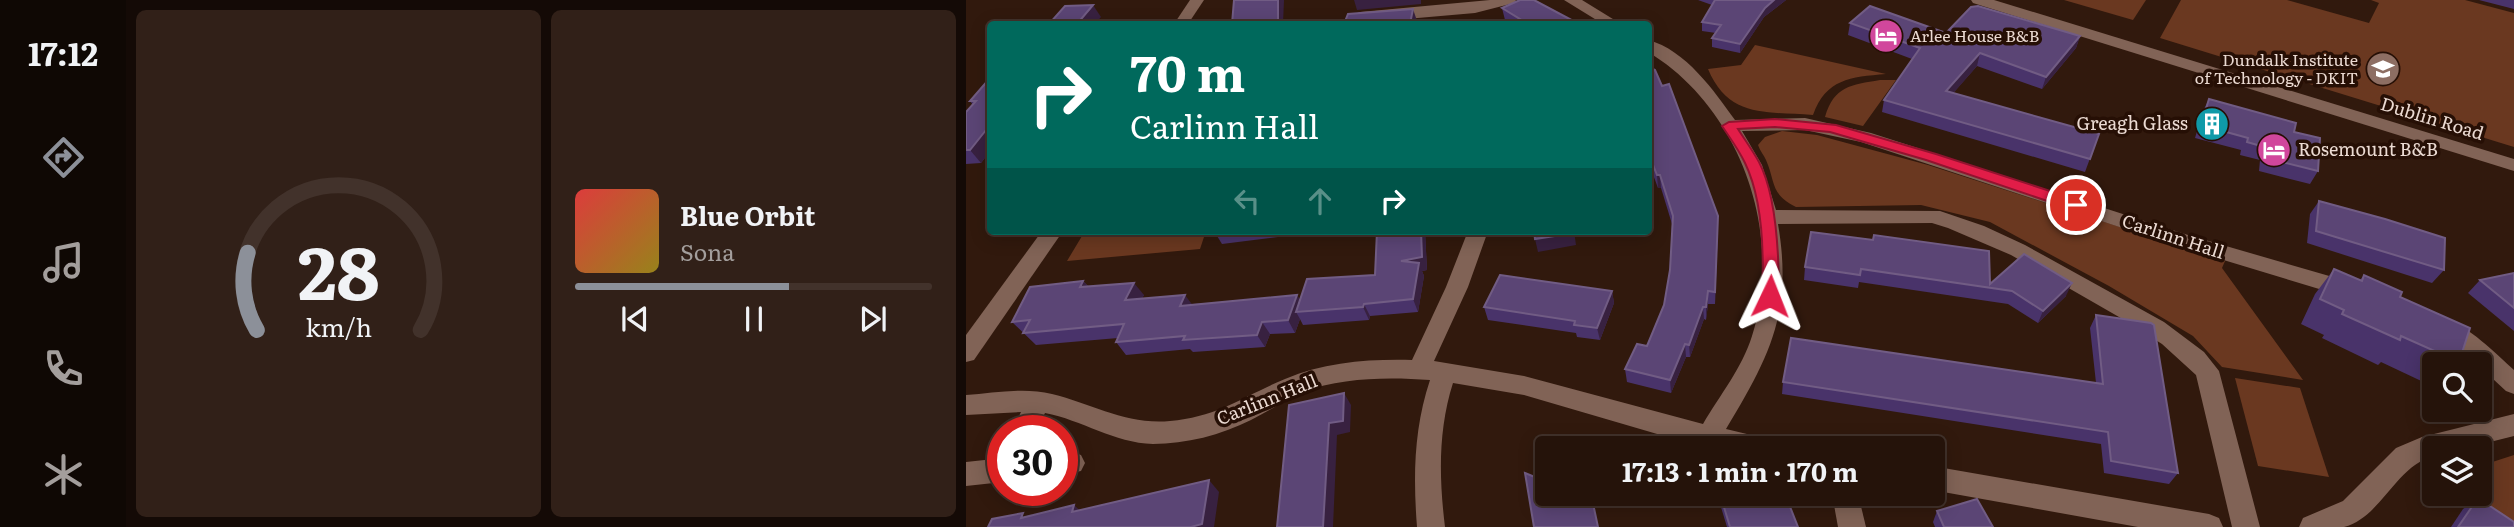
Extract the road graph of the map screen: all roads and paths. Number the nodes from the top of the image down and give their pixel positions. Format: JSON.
{"nodes":[{"id":1,"x":1197,"y":0,"type":"edge"},
{"id":2,"x":1509,"y":0,"type":"edge"},
{"id":3,"x":1571,"y":0,"type":"edge"},
{"id":4,"x":1978,"y":0,"type":"edge"},
{"id":5,"x":1448,"y":5,"type":"edge"},
{"id":6,"x":1183,"y":21,"type":"edge"},
{"id":7,"x":1358,"y":21,"type":"edge"},
{"id":8,"x":1608,"y":21,"type":"edge"},
{"id":9,"x":1652,"y":48,"type":"edge"},
{"id":10,"x":1729,"y":126,"type":"junction"},
{"id":11,"x":2514,"y":165,"type":"edge"},
{"id":12,"x":1767,"y":217,"type":"junction"},
{"id":13,"x":1050,"y":235,"type":"edge"},
{"id":14,"x":1476,"y":235,"type":"edge"},
{"id":15,"x":2368,"y":295,"type":"edge"},
{"id":16,"x":2430,"y":319,"type":"edge"},
{"id":17,"x":974,"y":329,"type":"edge"},
{"id":18,"x":966,"y":353,"type":"edge"},
{"id":19,"x":1418,"y":371,"type":"junction"},
{"id":20,"x":1444,"y":373,"type":"junction"},
{"id":21,"x":2514,"y":384,"type":"edge"},
{"id":22,"x":1038,"y":403,"type":"junction"},
{"id":23,"x":966,"y":405,"type":"edge"},
{"id":24,"x":1032,"y":415,"type":"edge"},
{"id":25,"x":2514,"y":425,"type":"edge"},
{"id":26,"x":1701,"y":436,"type":"edge"},
{"id":27,"x":1709,"y":436,"type":"edge"},
{"id":28,"x":987,"y":472,"type":"edge"},
{"id":29,"x":966,"y":474,"type":"edge"},
{"id":30,"x":1945,"y":480,"type":"edge"},
{"id":31,"x":1848,"y":506,"type":"edge"},
{"id":32,"x":1431,"y":527,"type":"edge"},
{"id":33,"x":1852,"y":527,"type":"edge"},
{"id":34,"x":2209,"y":527,"type":"edge"},
{"id":35,"x":2246,"y":527,"type":"edge"},
{"id":36,"x":2313,"y":527,"type":"edge"}],
"edges":[{"from":1,"to":6,"type":"street"},
{"from":2,"to":5,"type":"street"},
{"from":3,"to":8,"type":"street"},
{"from":4,"to":11,"type":"street","name":"Dublin Road"},
{"from":5,"to":7,"type":"street"},
{"from":9,"to":10,"type":"street"},
{"from":10,"to":12,"type":"street"},
{"from":10,"to":15,"type":"street","name":"Carlinn Hall"},
{"from":12,"to":27,"type":"street"},
{"from":12,"to":35,"type":"street"},
{"from":13,"to":17,"type":"street"},
{"from":14,"to":19,"type":"street"},
{"from":16,"to":21,"type":"street"},
{"from":17,"to":18,"type":"street"},
{"from":19,"to":20,"type":"street","name":"Carlinn Hall"},
{"from":19,"to":22,"type":"street","name":"Carlinn Hall"},
{"from":20,"to":26,"type":"street","name":"Carlinn Hall"},
{"from":20,"to":32,"type":"street"},
{"from":22,"to":23,"type":"street","name":"Carlinn Hall"},
{"from":22,"to":24,"type":"street"},
{"from":25,"to":36,"type":"street"},
{"from":28,"to":29,"type":"street"},
{"from":30,"to":34,"type":"street"},
{"from":31,"to":33,"type":"street"}]}
